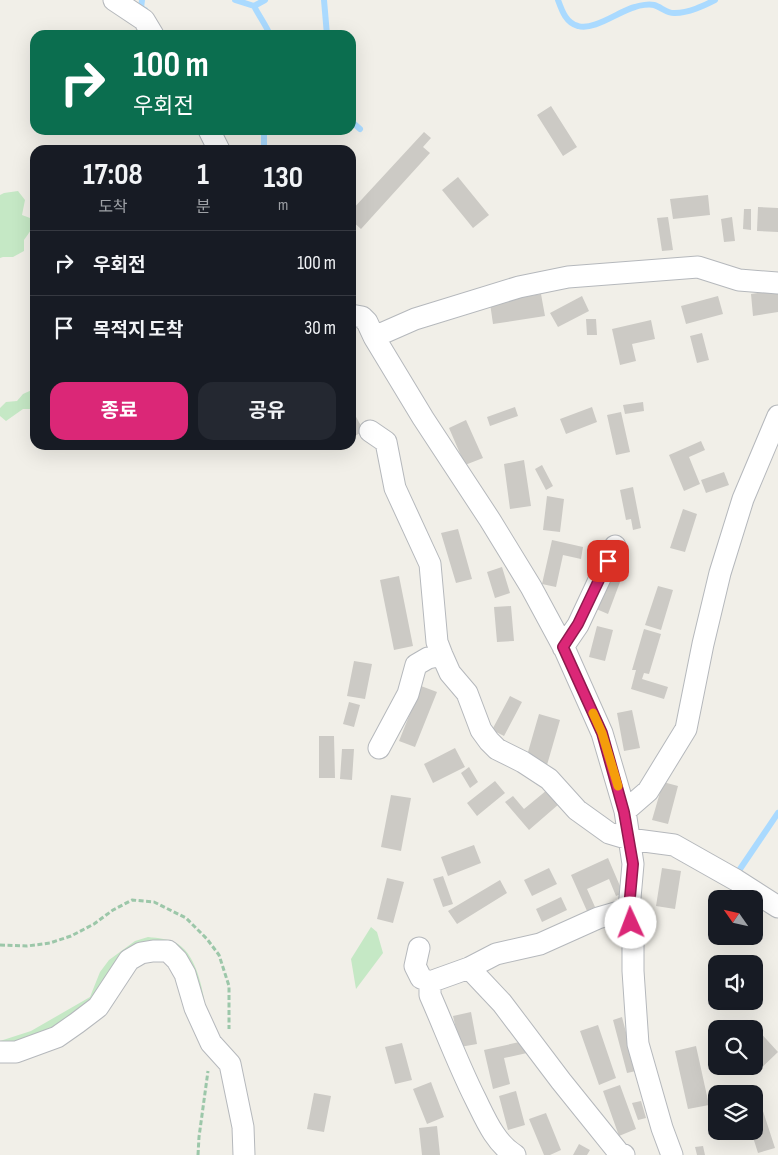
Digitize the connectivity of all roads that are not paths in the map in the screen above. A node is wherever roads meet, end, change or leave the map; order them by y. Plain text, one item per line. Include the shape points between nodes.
1 (114, 0) edge
2 (150, 30) edge
3 (778, 283) edge
4 (356, 316) edge
5 (374, 337) junction
6 (778, 416) edge
7 (370, 431) dead end
8 (615, 546) dead end
9 (563, 647) junction
10 (442, 655) junction
11 (379, 748) dead end
12 (624, 812) junction
13 (628, 839) junction
14 (778, 907) edge
15 (629, 908) junction
16 (418, 948) dead end
17 (469, 968) junction
18 (430, 982) junction
19 (0, 1052) edge
20 (244, 1155) edge
21 (515, 1155) edge
22 (624, 1155) edge
23 (672, 1155) edge

1 - 2 street via 144,20
3 - 5 street via 738,280 698,267 568,277 415,319
4 - 5 street via 367,322
5 - 9 street via 531,587
6 - 12 street via 743,499 720,572 686,729 648,791
7 - 10 street via 386,442 395,488 430,564 437,642
8 - 9 street via 578,624
9 - 12 street via 602,733
10 - 11 street via 416,665 408,694
10 - 13 street via 450,673 467,693 489,742 549,779 577,810 594,823 609,833
12 - 13 street
13 - 14 street via 674,845
13 - 15 street via 633,864
15 - 17 street via 540,944 496,954
15 - 23 street via 638,1044
16 - 18 street via 415,966 422,978
17 - 18 street
17 - 22 street via 502,1003 561,1081 619,1153
18 - 21 street via 430,995 482,1113 498,1140
19 - 20 street via 16,1052 57,1037 98,1007 128,960 141,953 168,951 178,960 185,974 195,1008 211,1043 230,1064 243,1128

